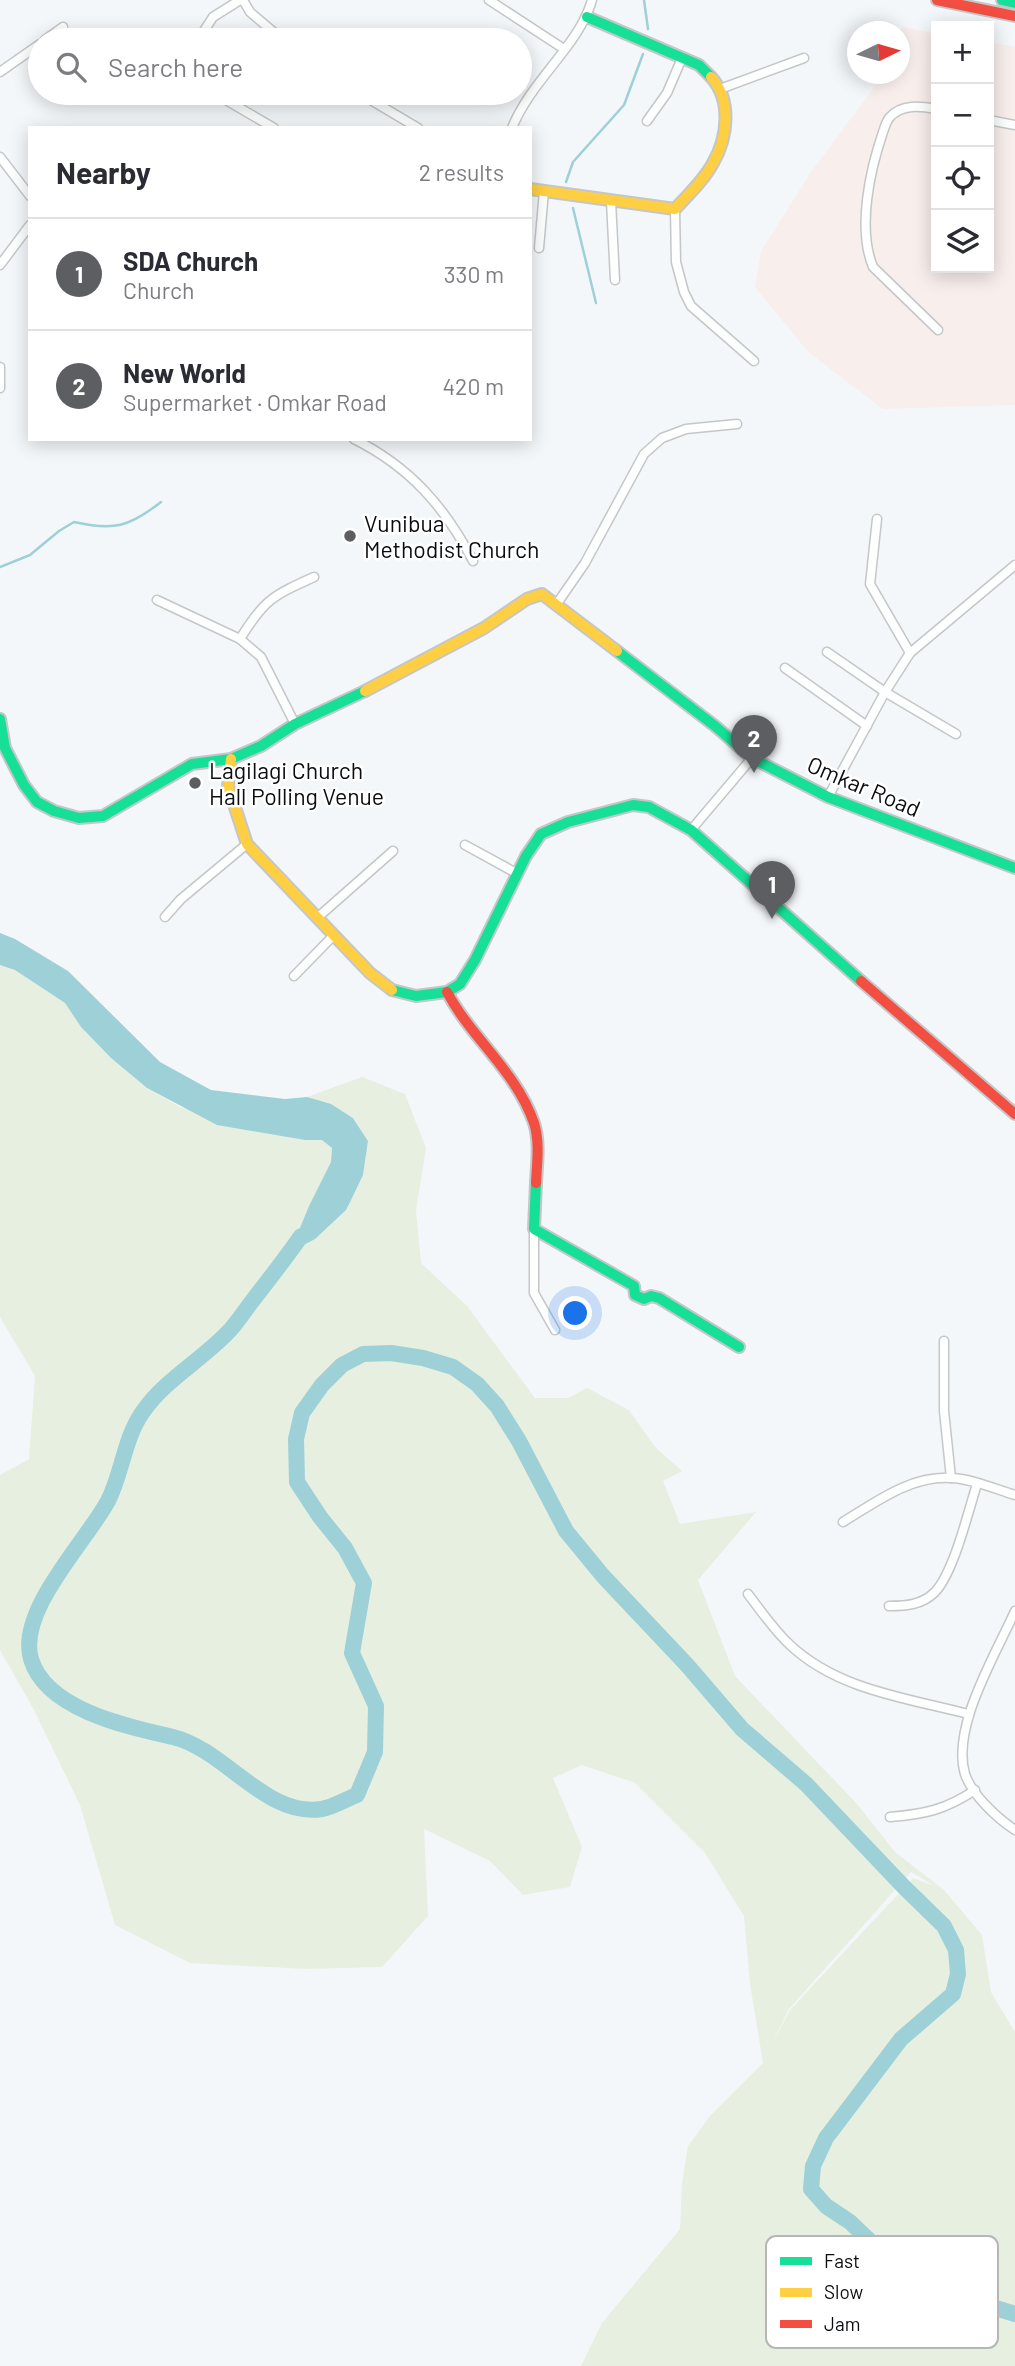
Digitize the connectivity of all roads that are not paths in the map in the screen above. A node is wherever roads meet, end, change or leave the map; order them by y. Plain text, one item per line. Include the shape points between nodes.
1 (242, 0) edge
2 (489, 0) edge
3 (592, 0) edge
4 (937, 0) edge
5 (1002, 0) edge
6 (1015, 3) edge
7 (1015, 16) edge
8 (587, 17) junction
9 (206, 28) edge
10 (269, 28) edge
11 (532, 28) edge
12 (532, 28) edge
13 (564, 49) junction
14 (28, 52) edge
15 (682, 58) junction
16 (804, 58) dead end
17 (0, 72) edge
18 (720, 89) junction
19 (532, 90) edge
20 (235, 105) edge
21 (379, 105) edge
22 (524, 105) edge
23 (931, 108) edge
24 (647, 121) dead end
25 (994, 121) edge
26 (1015, 125) edge
27 (271, 126) edge
28 (415, 126) edge
29 (513, 126) edge
30 (0, 157) edge
31 (532, 189) edge
32 (544, 191) junction
33 (28, 193) edge
34 (611, 201) junction
35 (676, 209) junction
36 (28, 228) edge
37 (539, 248) dead end
38 (0, 265) edge
39 (615, 280) dead end
40 (938, 330) dead end
41 (754, 361) dead end
42 (0, 367) edge
43 (0, 388) edge
44 (737, 424) dead end
45 (358, 441) edge
46 (877, 519) dead end
47 (473, 561) dead end
48 (1015, 565) edge
49 (314, 578) dead end
50 (157, 600) dead end
51 (556, 605) junction
52 (240, 639) junction
53 (827, 652) dead end
54 (910, 653) junction
55 (785, 668) dead end
56 (885, 692) junction
57 (0, 719) edge
58 (295, 724) junction
59 (867, 726) junction
60 (956, 734) dead end
61 (752, 758) junction
62 (231, 759) junction
63 (828, 797) junction
64 (691, 830) junction
65 (247, 844) junction
66 (465, 845) dead end
67 (393, 851) dead end
68 (1015, 868) edge
69 (518, 874) junction
70 (165, 917) dead end
71 (317, 918) junction
72 (334, 935) junction
73 (293, 976) dead end
74 (446, 992) junction
75 (1015, 1114) edge
76 (534, 1229) junction
77 (555, 1331) dead end
78 (944, 1340) dead end
79 (739, 1347) dead end
80 (951, 1478) junction
81 (977, 1484) junction
82 (1015, 1494) edge
83 (843, 1522) dead end
84 (748, 1594) dead end
85 (889, 1606) dead end
86 (1015, 1611) edge
87 (968, 1714) junction
88 (975, 1790) junction
89 (890, 1817) dead end
90 (1015, 1830) edge

1 - 9 street via 213,17
1 - 10 street
2 - 12 street
3 - 8 street
4 - 7 main road
5 - 6 main road
8 - 13 street
8 - 15 main road
11 - 13 street
13 - 19 street
14 - 17 street
15 - 18 main road via 699,65
15 - 24 street via 667,93
16 - 18 street
18 - 35 main road via 726,109 723,140 714,162
20 - 27 street
21 - 28 street
22 - 29 street
23 - 40 street via 910,106 888,118 869,187 866,239 873,267
25 - 26 street
30 - 33 street
31 - 32 main road
32 - 34 main road
32 - 37 street
34 - 35 main road
34 - 39 street
35 - 41 street via 676,262 691,306
36 - 38 street
42 - 43 street
44 - 51 street via 686,429 662,438 644,454 585,563
45 - 47 street via 419,483 460,536
46 - 54 street via 870,584
48 - 54 street
49 - 52 street via 276,594 256,613
50 - 52 street
51 - 58 main road, Omkar Road via 542,594 527,599 376,687
51 - 61 main road, Omkar Road
52 - 58 street via 261,657
53 - 56 street
54 - 56 street
55 - 59 street
56 - 59 street
56 - 60 street
57 - 62 main road via 5,748 37,802 79,818 103,816 192,764
58 - 62 main road
59 - 63 street
61 - 63 main road, Omkar Road
61 - 64 street
62 - 65 main road via 228,786
63 - 68 main road, Omkar Road
64 - 69 main road via 649,807 633,805 600,812 541,834
64 - 75 main road
65 - 70 street
65 - 71 main road
66 - 69 street
67 - 71 street
69 - 74 main road via 475,960 460,984
71 - 72 main road
72 - 73 street
72 - 74 main road via 384,986 416,996
74 - 76 main road via 509,1074 534,1124 538,1153
76 - 77 street via 534,1293
76 - 79 main road via 634,1286 639,1298 659,1297
78 - 80 street via 944,1411
80 - 81 street
80 - 83 street via 901,1487
81 - 82 street
81 - 85 street via 947,1572 935,1592 907,1606
84 - 87 street via 787,1643 831,1674 866,1688
86 - 87 street
87 - 88 street via 965,1774
88 - 89 street via 922,1815
88 - 90 street

